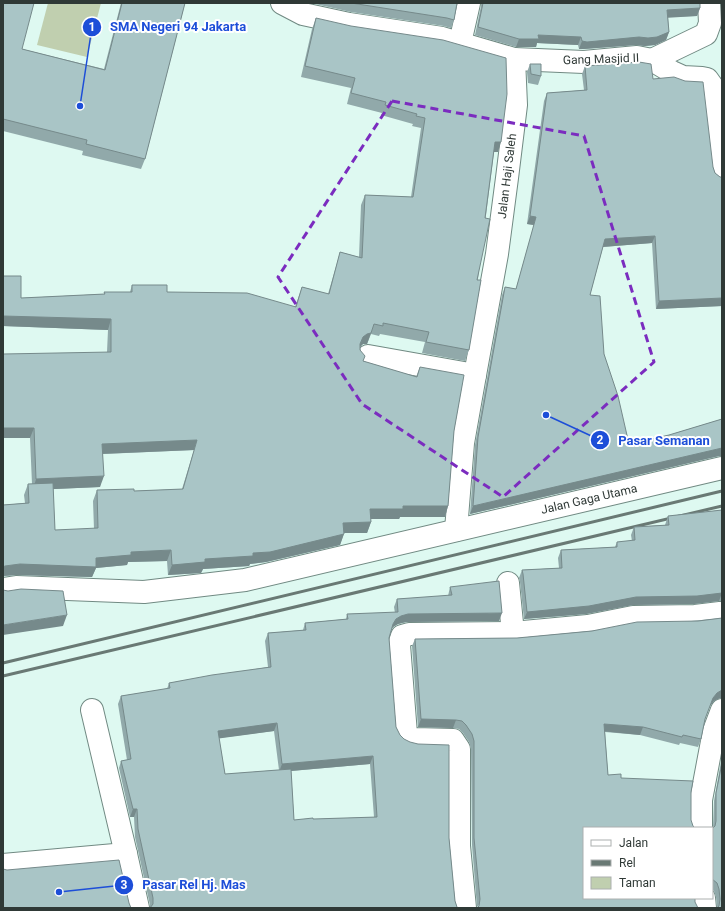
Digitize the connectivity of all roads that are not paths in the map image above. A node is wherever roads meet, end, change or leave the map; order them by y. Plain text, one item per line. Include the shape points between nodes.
1 (282, 3) edge
2 (469, 3) edge
3 (709, 3) edge
4 (317, 10) edge
5 (460, 43) junction
6 (514, 59) junction
7 (652, 60) junction
8 (722, 173) edge
9 (368, 356) dead end
10 (474, 375) junction
11 (722, 468) edge
12 (456, 530) junction
13 (508, 583) dead end
14 (3, 590) edge
15 (722, 614) edge
16 (513, 633) junction
17 (92, 710) dead end
18 (722, 710) edge
19 (701, 827) edge
20 (126, 854) junction
21 (3, 865) edge
22 (138, 908) edge
23 (465, 908) edge

1 - 4 street via 303,14
2 - 5 street
3 - 7 street via 710,23 706,34
4 - 5 street via 349,24
5 - 6 street
6 - 7 street, Gang Masjid II via 584,62 637,56
6 - 10 street, Jalan Haji Saleh via 516,105 498,254
7 - 8 street, Gang Masjid II via 683,77 702,78 710,82
9 - 10 street
10 - 12 street, Jalan Haji Saleh via 463,443
11 - 12 street, Jalan Gaga Utama
12 - 14 street, Jalan Gaga Utama via 245,580 144,592 16,587
13 - 16 street
15 - 16 street via 633,617 588,626
16 - 23 street via 409,634 402,636 399,645 406,734 415,739 453,740 459,749 459,846
17 - 20 street
18 - 19 street via 714,731 701,800
20 - 21 street
20 - 22 street

